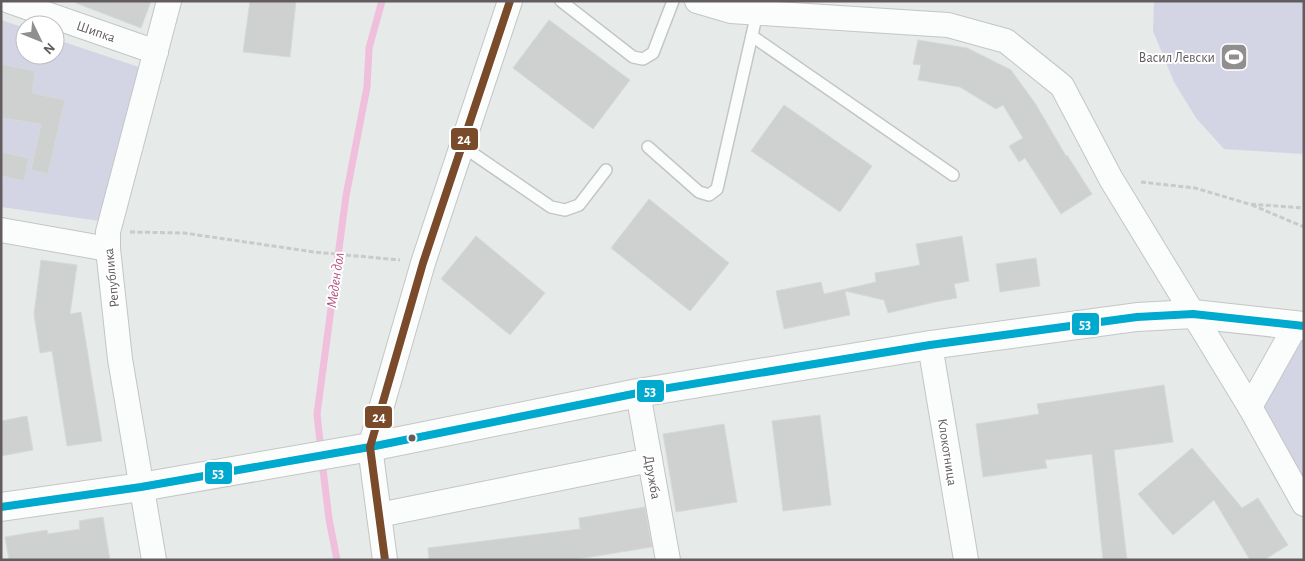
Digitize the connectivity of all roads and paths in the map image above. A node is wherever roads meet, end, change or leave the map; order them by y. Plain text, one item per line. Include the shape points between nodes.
1 (9, 1) edge
2 (169, 1) edge
3 (510, 1) edge
4 (561, 1) edge
5 (673, 1) edge
6 (698, 1) edge
7 (757, 13) junction
8 (752, 36) junction
9 (156, 52) junction
10 (462, 146) junction
11 (648, 147) dead end
12 (606, 170) dead end
13 (952, 175) dead end
14 (1111, 179) junction
15 (1249, 204) junction
16 (1304, 208) edge
17 (1304, 227) edge
18 (1, 230) edge
19 (108, 241) junction
20 (422, 263) junction
21 (1194, 314) junction
22 (1300, 326) edge
23 (930, 345) junction
24 (638, 393) junction
25 (1250, 407) junction
26 (360, 448) junction
27 (650, 460) junction
28 (141, 487) junction
29 (1304, 504) edge
30 (1, 507) edge
31 (379, 514) junction
32 (154, 560) edge
33 (386, 560) edge
34 (668, 560) edge
35 (966, 560) edge

1 - 9 street, Шипка
2 - 9 street, Република
3 - 10 street
4 - 5 lane via 633,57 643,60 653,53
6 - 7 street via 731,11
7 - 8 lane
7 - 14 street via 948,25 1006,41 1062,86
8 - 11 lane via 717,189 709,195 699,192
8 - 13 lane
9 - 19 street, Република
10 - 12 lane via 552,208 565,210 579,205
10 - 20 street
14 - 15 path via 1195,188
14 - 21 street
15 - 16 path
15 - 17 path
18 - 19 street
19 - 20 path via 184,233 314,252
19 - 28 street, Република via 120,359
20 - 26 street
21 - 22 main road
21 - 23 main road via 1136,317
21 - 25 street
22 - 25 street
23 - 24 main road
23 - 35 street, Клокотница
24 - 26 main road
24 - 27 street, Дружба
25 - 29 street
26 - 28 main road
26 - 31 street
27 - 31 street
27 - 34 street, Дружба
28 - 30 main road
28 - 32 street, Република
31 - 33 street

